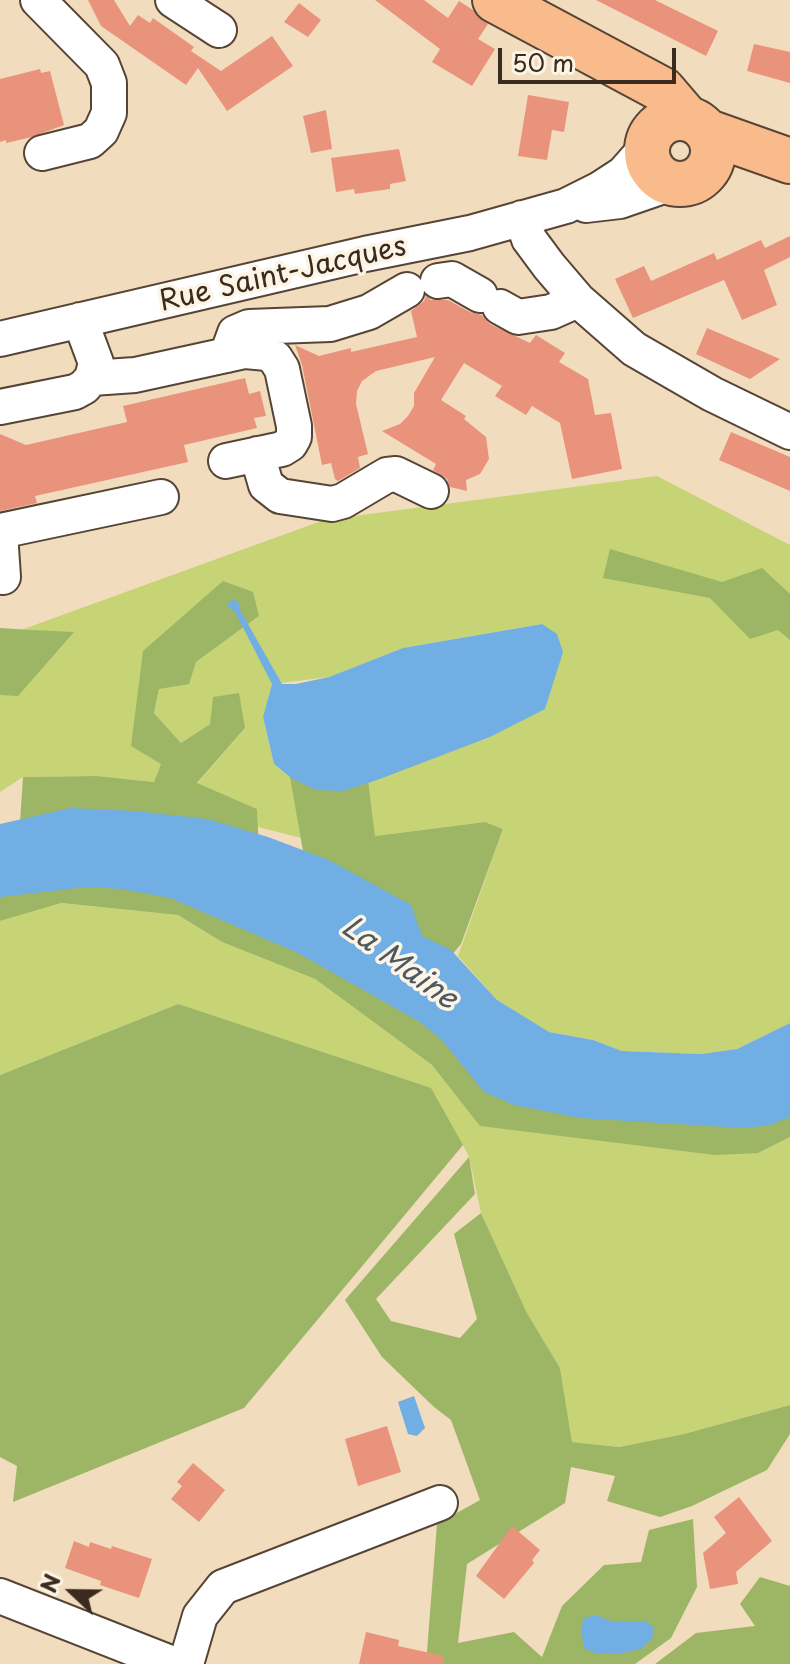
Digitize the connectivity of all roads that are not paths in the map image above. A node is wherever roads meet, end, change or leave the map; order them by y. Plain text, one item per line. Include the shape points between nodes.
1 (38, 0) edge
2 (173, 0) edge
3 (495, 0) edge
4 (219, 30) dead end
5 (685, 134) junction
6 (42, 153) dead end
7 (790, 164) edge
8 (688, 179) junction
9 (566, 206) junction
10 (522, 218) junction
11 (578, 300) junction
12 (80, 320) junction
13 (0, 339) edge
14 (227, 355) junction
15 (92, 378) junction
16 (0, 407) edge
17 (790, 432) edge
18 (431, 491) dead end
19 (161, 497) dead end
20 (0, 532) edge
21 (3, 577) dead end
22 (440, 1503) dead end
23 (0, 1596) edge
24 (173, 1664) edge
25 (186, 1664) edge

1 - 6 street via 102,65 109,83 109,113 101,131 90,141
2 - 4 street
3 - 5 main road via 625,70
5 - 7 main road
5 - 8 main road via 713,142 710,165
5 - 8 main road via 647,157 656,174
5 - 9 street, Rue Saint-Jacques
7 - 8 main road
8 - 9 street, Rue Saint-Jacques via 620,201
9 - 10 street, Rue Saint-Jacques
10 - 11 street via 529,239
10 - 12 street, Rue Saint-Jacques
11 - 14 street via 551,312 518,317 452,279 423,285 369,312 330,324 249,327 235,333
11 - 17 street via 634,349
12 - 13 street, Rue Saint-Jacques
12 - 15 street via 96,363
14 - 15 street via 135,375
14 - 18 street via 267,353 282,369 294,437 282,449 241,458 280,496 332,504 396,474
15 - 16 street via 75,392
19 - 20 street
20 - 21 street
22 - 25 street via 223,1587 200,1616
23 - 24 street

